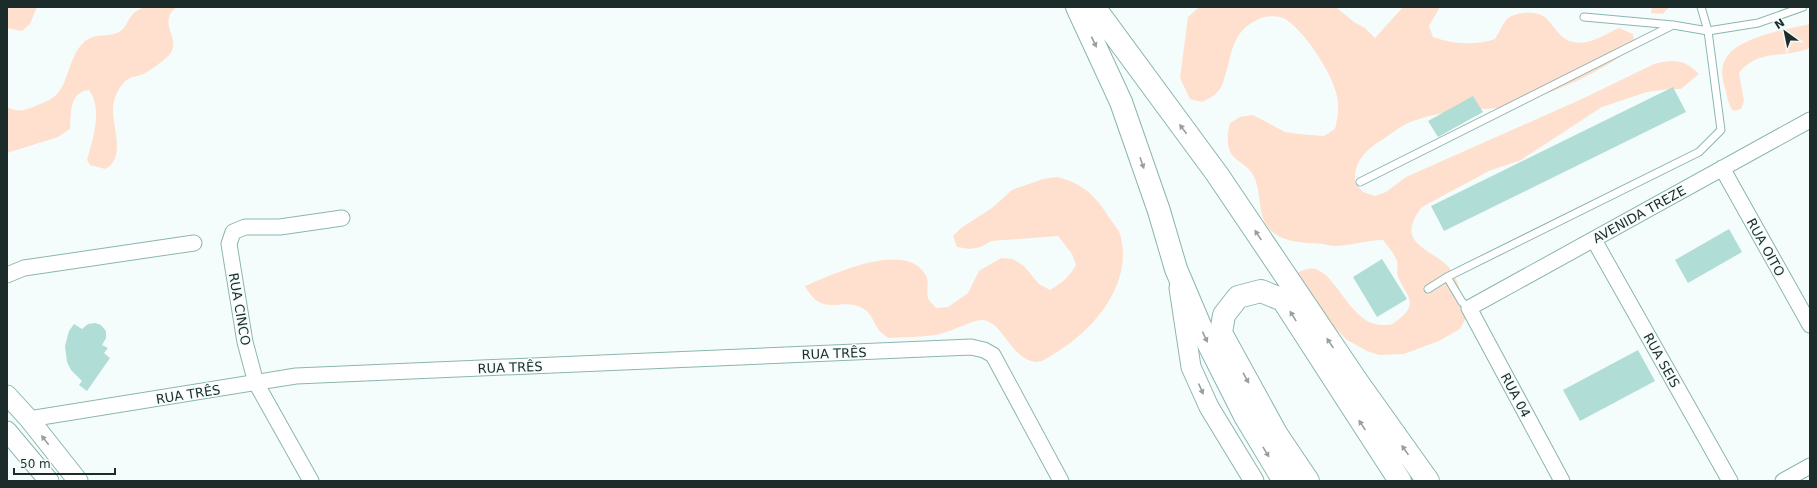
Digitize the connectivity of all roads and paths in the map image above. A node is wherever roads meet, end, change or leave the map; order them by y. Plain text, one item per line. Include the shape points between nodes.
1 (1077, 7) edge
2 (1094, 7) edge
3 (1701, 7) edge
4 (1804, 7) edge
5 (1584, 17) dead end
6 (1673, 25) junction
7 (1708, 31) junction
8 (1810, 120) edge
9 (1722, 168) junction
10 (1360, 182) dead end
11 (342, 218) dead end
12 (1594, 240) junction
13 (194, 244) dead end
14 (1176, 269) junction
15 (7, 275) edge
16 (1447, 277) junction
17 (1428, 288) dead end
18 (1469, 308) junction
19 (1810, 325) edge
20 (256, 383) junction
21 (7, 395) edge
22 (30, 419) junction
23 (7, 431) edge
24 (1810, 466) edge
25 (49, 481) edge
26 (78, 481) edge
27 (311, 481) edge
28 (1061, 481) edge
29 (1254, 481) edge
30 (1284, 481) edge
31 (1308, 481) edge
32 (1400, 481) edge
33 (1428, 481) edge
34 (1562, 481) edge
35 (1730, 481) edge
36 (1783, 481) edge

1 -> 14 highway via 1121,102 1160,211
33 -> 2 highway via 1356,380 1217,174
3 - 7 lane
4 - 7 lane via 1758,23
5 - 6 lane
6 - 7 lane
6 - 10 lane
7 - 16 lane via 1721,130 1699,152
8 - 9 street, AVENIDA TREZE
9 - 12 street, AVENIDA TREZE
9 - 19 street, RUA OITO
11 - 20 street, RUA CINCO via 280,227 244,227 233,232 229,244 232,267 245,342
12 - 18 street, AVENIDA TREZE
12 - 35 street, RUA SEIS
13 - 15 street via 24,268
14 -> 29 street via 1191,367 1209,407
14 -> 30 highway via 1204,336 1245,416
16 - 17 lane
16 - 18 lane via 1462,302
18 - 34 street, RUA 04
20 - 22 street, RUA TRÊS
20 - 27 street, RUA CINCO
20 - 28 street, RUA TRÊS via 296,376 971,347 984,350 993,356
21 - 22 street
26 -> 22 street
23 - 25 street
24 - 36 street
32 -> 31 highway via 1283,300 1261,291 1238,297 1224,315 1221,333 1277,435

